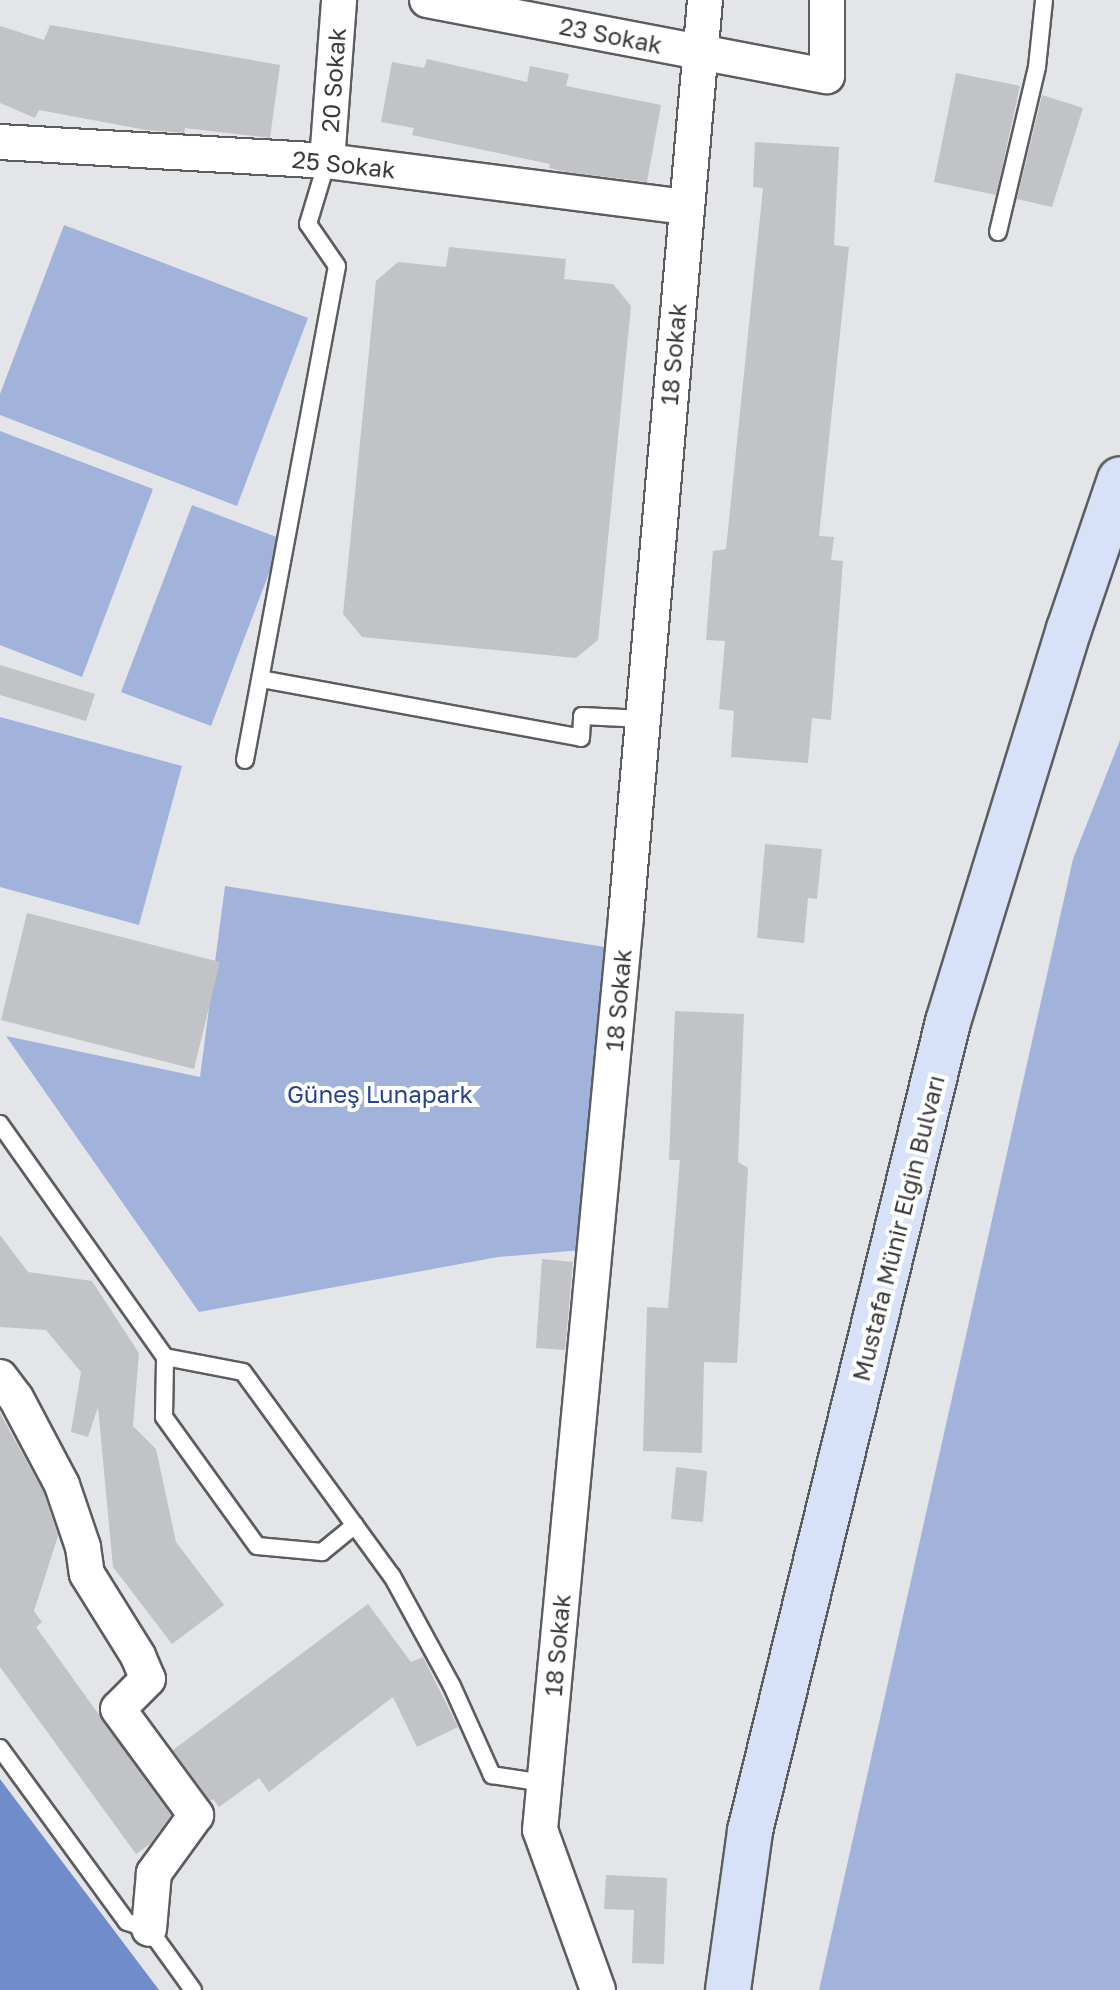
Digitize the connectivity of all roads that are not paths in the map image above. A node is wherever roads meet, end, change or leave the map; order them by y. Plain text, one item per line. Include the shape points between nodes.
1 (339, 0) edge
2 (427, 0) edge
3 (705, 0) edge
4 (827, 0) edge
5 (1044, 0) edge
6 (700, 52) junction
7 (0, 142) edge
8 (327, 161) junction
9 (685, 207) junction
10 (998, 232) dead end
11 (1120, 479) edge
12 (261, 679) junction
13 (644, 719) junction
14 (245, 760) dead end
15 (0, 1124) edge
16 (165, 1357) junction
17 (0, 1377) edge
18 (355, 1525) junction
19 (0, 1748) edge
20 (544, 1783) junction
21 (149, 1929) junction
22 (193, 1990) edge
23 (598, 1990) edge
24 (728, 1990) edge

1 - 8 street, 20 Sokak
2 - 6 street, 23 Sokak
3 - 6 street, 18 Sokak
4 - 6 street, 23 Sokak via 827,76
5 - 10 lane via 1037,67
6 - 9 street, 18 Sokak
7 - 8 street, 25 Sokak
8 - 9 street, 25 Sokak
8 - 12 lane via 308,224 337,266
9 - 13 street, 18 Sokak
11 - 24 street, Mustafa Münir Elgin Bulvarı via 948,1022 750,1831
12 - 13 lane via 581,738 582,716
12 - 14 lane
13 - 20 street, 18 Sokak
15 - 16 lane
16 - 18 lane via 243,1372
16 - 18 lane via 164,1417 257,1546 322,1552
17 - 21 street via 62,1485 87,1574 148,1679 118,1709 196,1815 154,1873
18 - 20 lane via 392,1576 437,1658 492,1775
19 - 21 lane via 127,1922
20 - 23 street, 18 Sokak via 540,1830
21 - 22 lane

